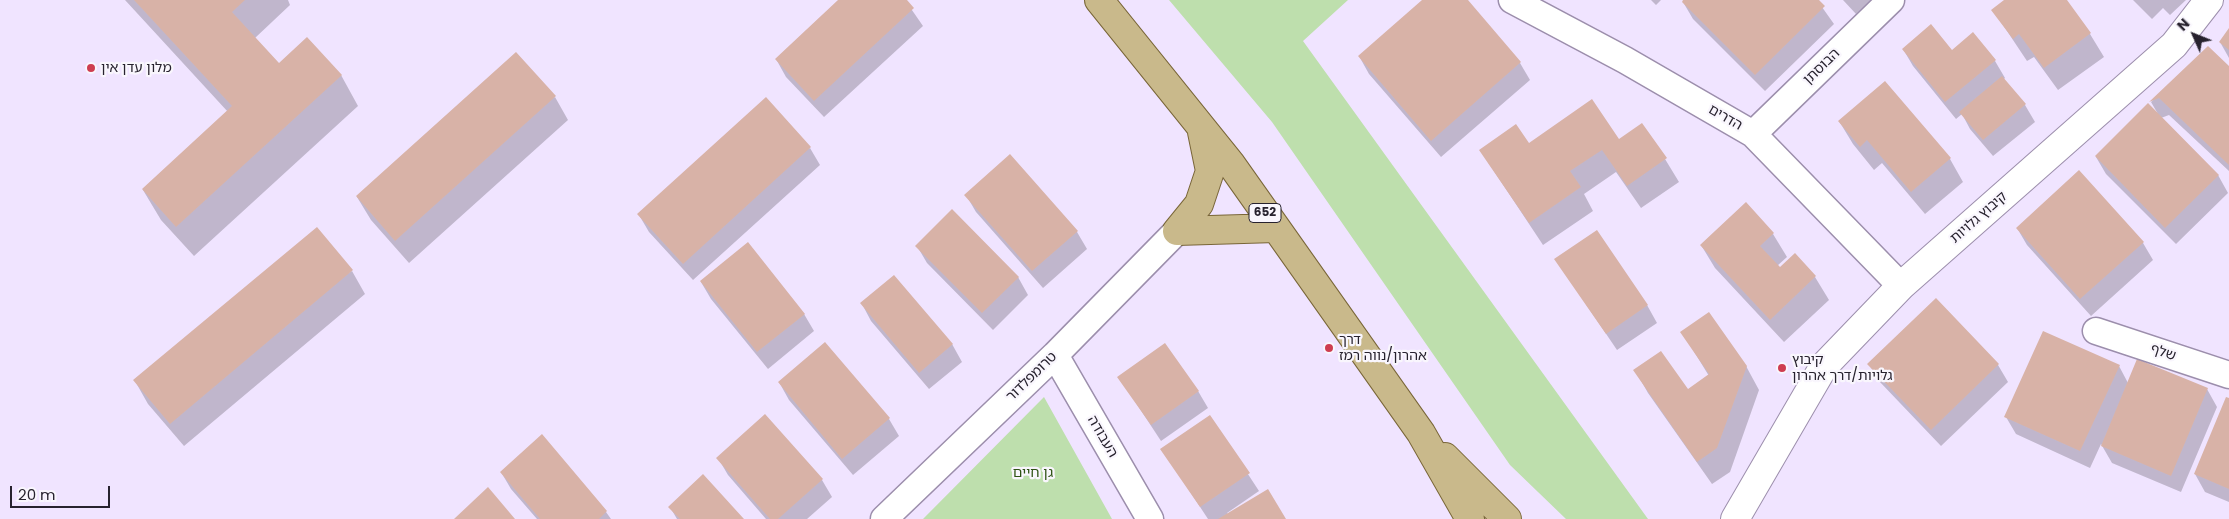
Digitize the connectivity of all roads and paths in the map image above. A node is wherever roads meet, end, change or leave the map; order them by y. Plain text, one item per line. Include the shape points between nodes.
1 (1099, 0) edge
2 (1512, 0) edge
3 (1891, 0) edge
4 (2209, 0) edge
5 (1202, 128) junction
6 (1753, 134) junction
7 (1276, 228) junction
8 (1178, 231) junction
9 (1901, 286) junction
10 (2096, 332) dead end
11 (1054, 356) junction
12 (2229, 375) edge
13 (1422, 433) junction
14 (1771, 455) junction
15 (884, 519) edge
16 (1150, 519) edge
17 (1470, 519) edge
18 (1506, 519) edge
19 (1735, 519) edge
20 (1751, 519) edge

1 - 5 main road, 652
2 - 6 street, הדרים
3 - 6 street, הבוסתן
4 - 9 street, קיבוץ גלויות via 2174,45
5 - 7 main road, 652
5 - 8 main road via 1210,171 1199,204
6 - 9 street, הדרים
7 - 8 main road
7 - 13 main road, 652
8 - 11 street, טרומפלדור
9 - 14 street, קיבוץ גלויות via 1824,366
10 - 12 street, שלף
11 - 15 street, טרומפלדור
11 - 16 street, העבודה
13 - 17 main road, 652
13 - 18 main road, 652
14 - 19 street, קיבוץ גלויות
14 - 20 street, קיבוץ גלויות

